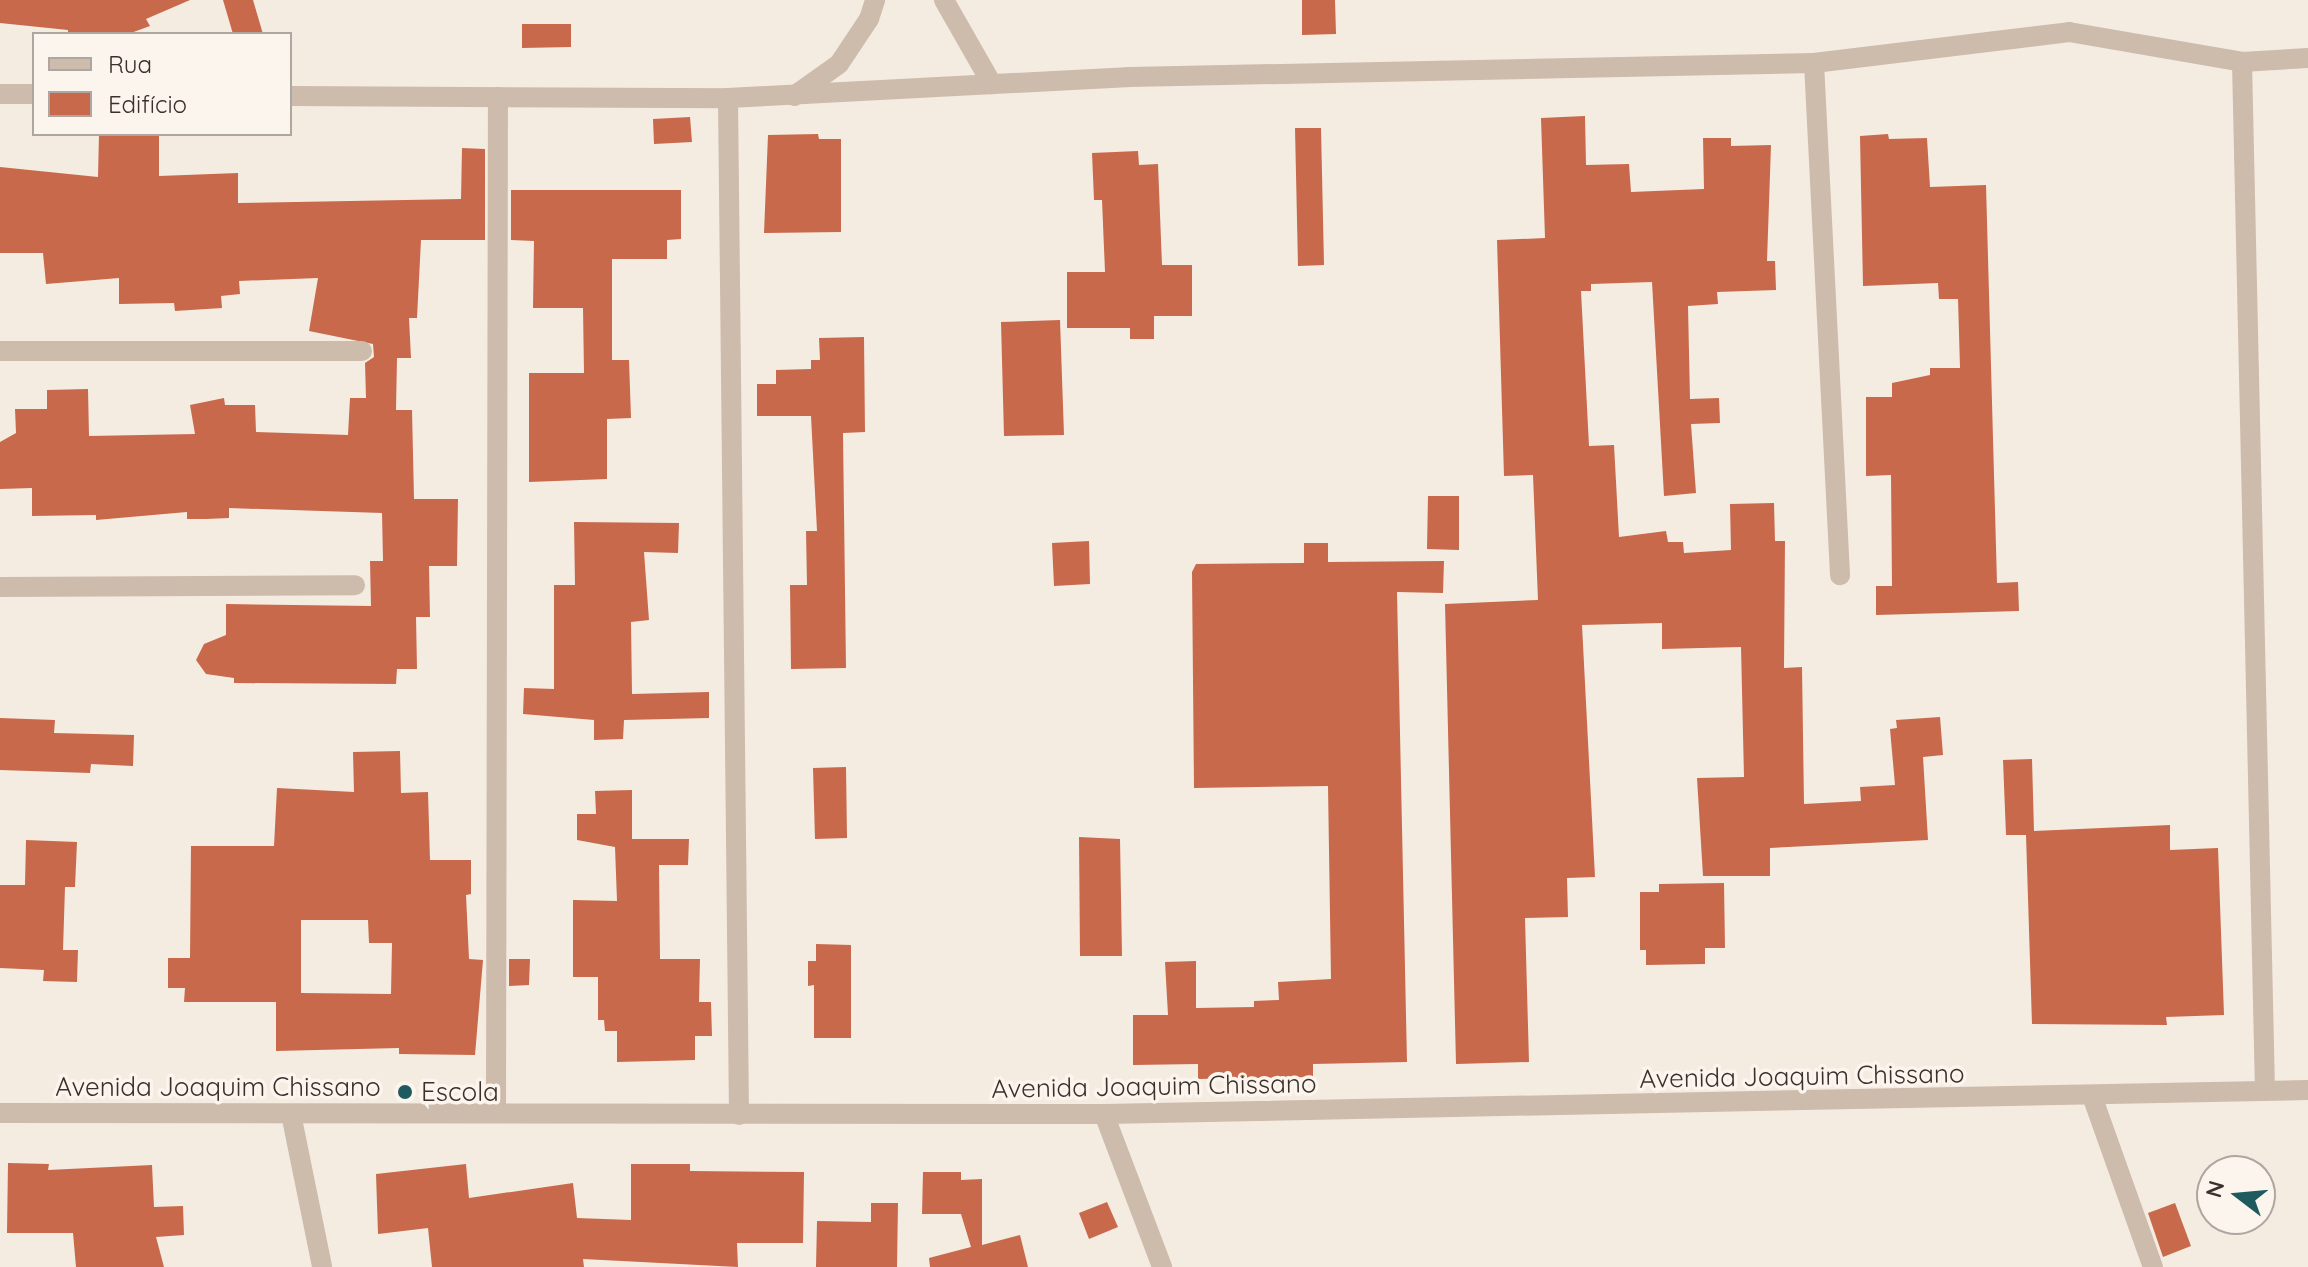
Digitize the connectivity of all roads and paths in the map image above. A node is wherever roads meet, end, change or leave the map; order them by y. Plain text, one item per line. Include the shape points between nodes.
1 (875, 0) edge
2 (944, 0) edge
3 (2308, 58) edge
4 (2242, 62) junction
5 (1814, 63) junction
6 (992, 84) junction
7 (0, 94) edge
8 (32, 94) edge
9 (292, 96) edge
10 (794, 96) junction
11 (498, 97) junction
12 (728, 98) junction
13 (0, 351) edge
14 (362, 351) dead end
15 (1840, 575) dead end
16 (355, 585) dead end
17 (0, 587) edge
18 (2308, 1090) edge
19 (2265, 1091) junction
20 (2092, 1096) junction
21 (496, 1111) junction
22 (0, 1113) edge
23 (291, 1114) junction
24 (1104, 1114) junction
25 (739, 1115) junction
26 (322, 1267) edge
27 (1162, 1267) edge
28 (2153, 1267) edge

1 - 10 street via 869,19 839,64
2 - 6 street
3 - 4 street
4 - 5 street via 2069,32
4 - 19 street
5 - 6 street
5 - 15 street
6 - 10 street
7 - 8 street
9 - 11 street
10 - 12 street
11 - 12 street
11 - 21 street
12 - 25 street
13 - 14 street
16 - 17 street
18 - 19 street, Avenida Joaquim Chissano
19 - 20 street, Avenida Joaquim Chissano
20 - 24 street, Avenida Joaquim Chissano
20 - 28 street
21 - 23 street, Avenida Joaquim Chissano
21 - 25 street, Avenida Joaquim Chissano
22 - 23 street, Avenida Joaquim Chissano
23 - 26 street
24 - 25 street, Avenida Joaquim Chissano
24 - 27 street

